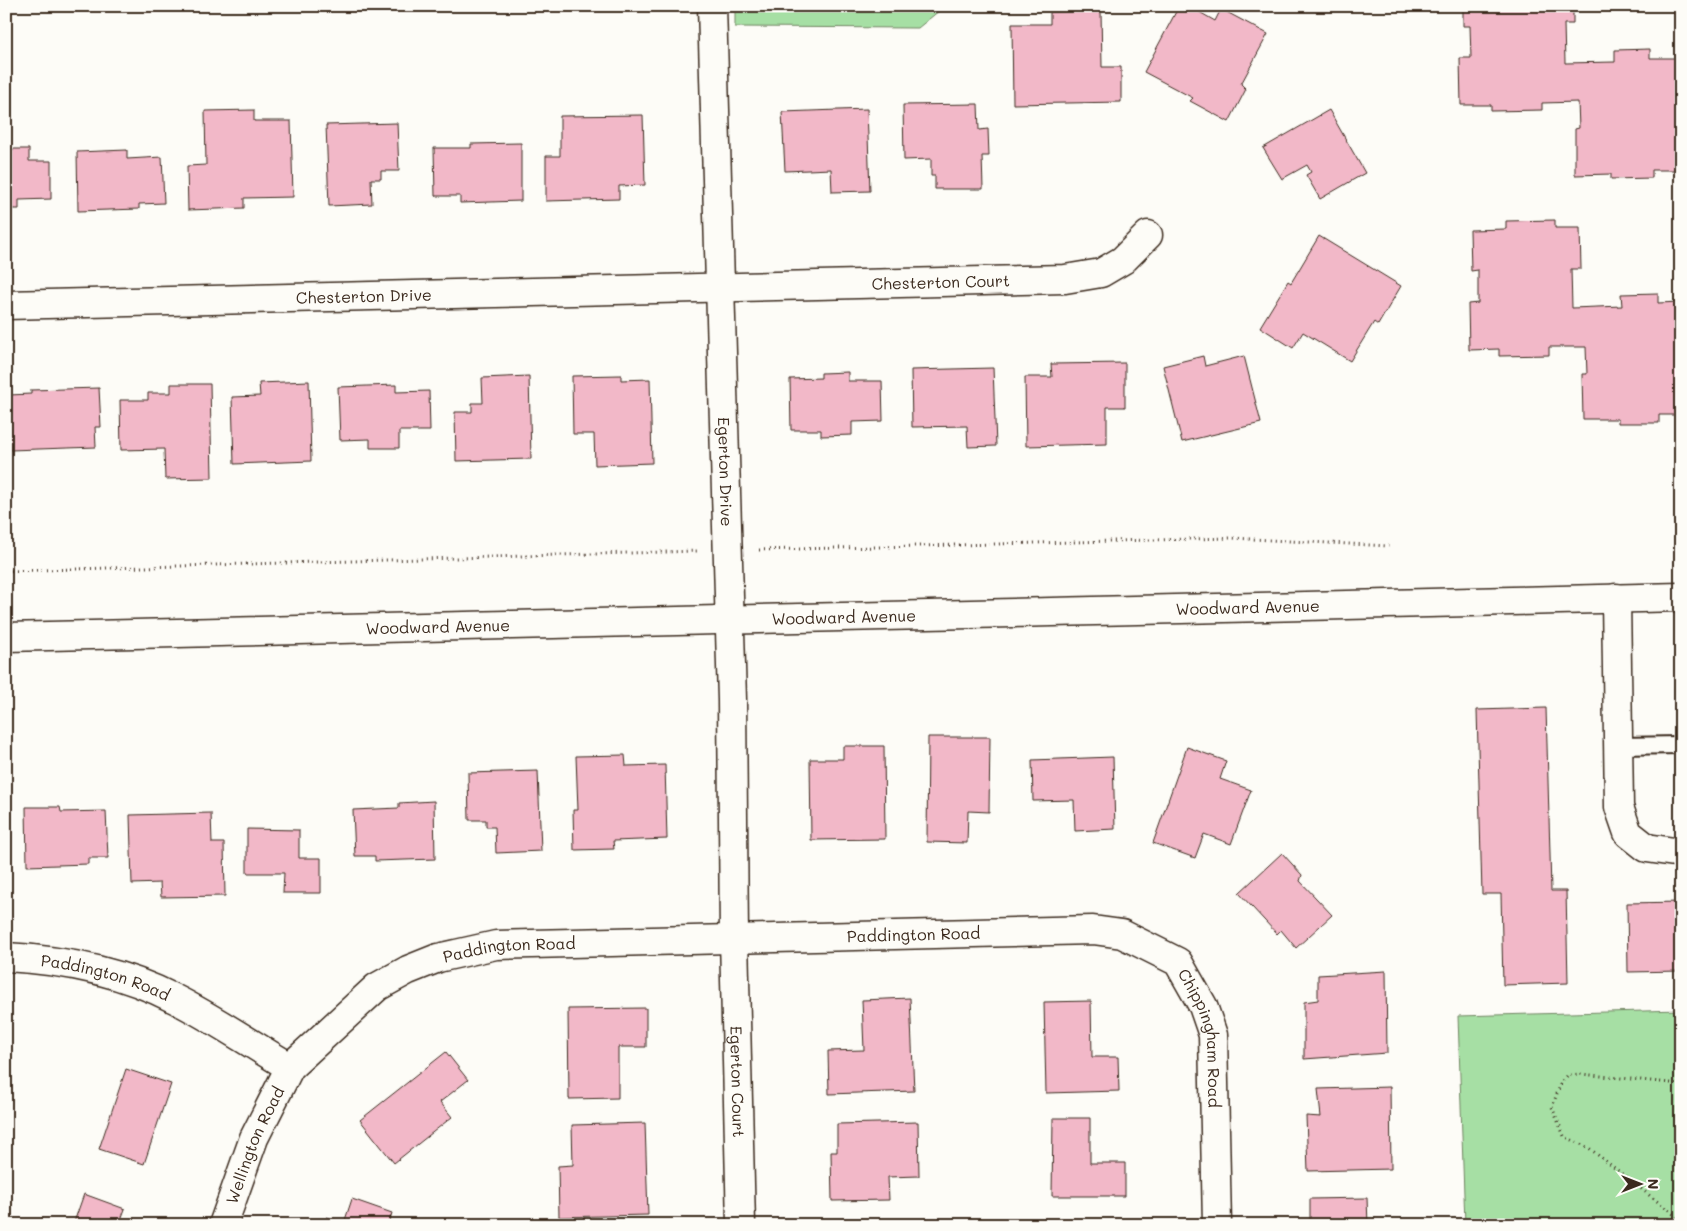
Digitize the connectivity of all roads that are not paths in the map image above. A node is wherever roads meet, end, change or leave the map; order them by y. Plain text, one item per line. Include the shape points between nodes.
1 (712, 6) edge
2 (1148, 235) dead end
3 (720, 287) junction
4 (6, 305) edge
5 (1681, 597) edge
6 (1616, 598) junction
7 (729, 619) junction
8 (6, 637) edge
9 (1681, 745) edge
10 (1618, 746) junction
11 (1681, 853) edge
12 (1076, 930) joint
13 (734, 938) junction
14 (6, 957) edge
15 (290, 1067) junction
16 (223, 1225) edge
17 (741, 1225) edge
18 (1217, 1225) edge

1 - 3 street, Egerton Drive
2 - 3 street, Chesterton Court via 1123,260 1101,273 1065,279
3 - 4 street, Chesterton Drive
3 - 7 street, Egerton Drive
5 - 6 street, Woodward Avenue
6 - 7 street, Woodward Avenue
6 - 10 street
7 - 8 street, Woodward Avenue
7 - 13 street, Egerton Drive
9 - 10 lane
10 - 11 street via 1619,807 1628,833 1646,848
12 - 13 street, Paddington Road
12 - 18 street, Chippingham Road via 1122,934 1178,962 1203,1006 1212,1035
13 - 15 street, Paddington Road via 496,945 438,958 377,987
13 - 17 street, Egerton Court
14 - 15 street, Paddington Road via 39,959 122,977 175,999
15 - 16 street, Wellington Road via 254,1138

